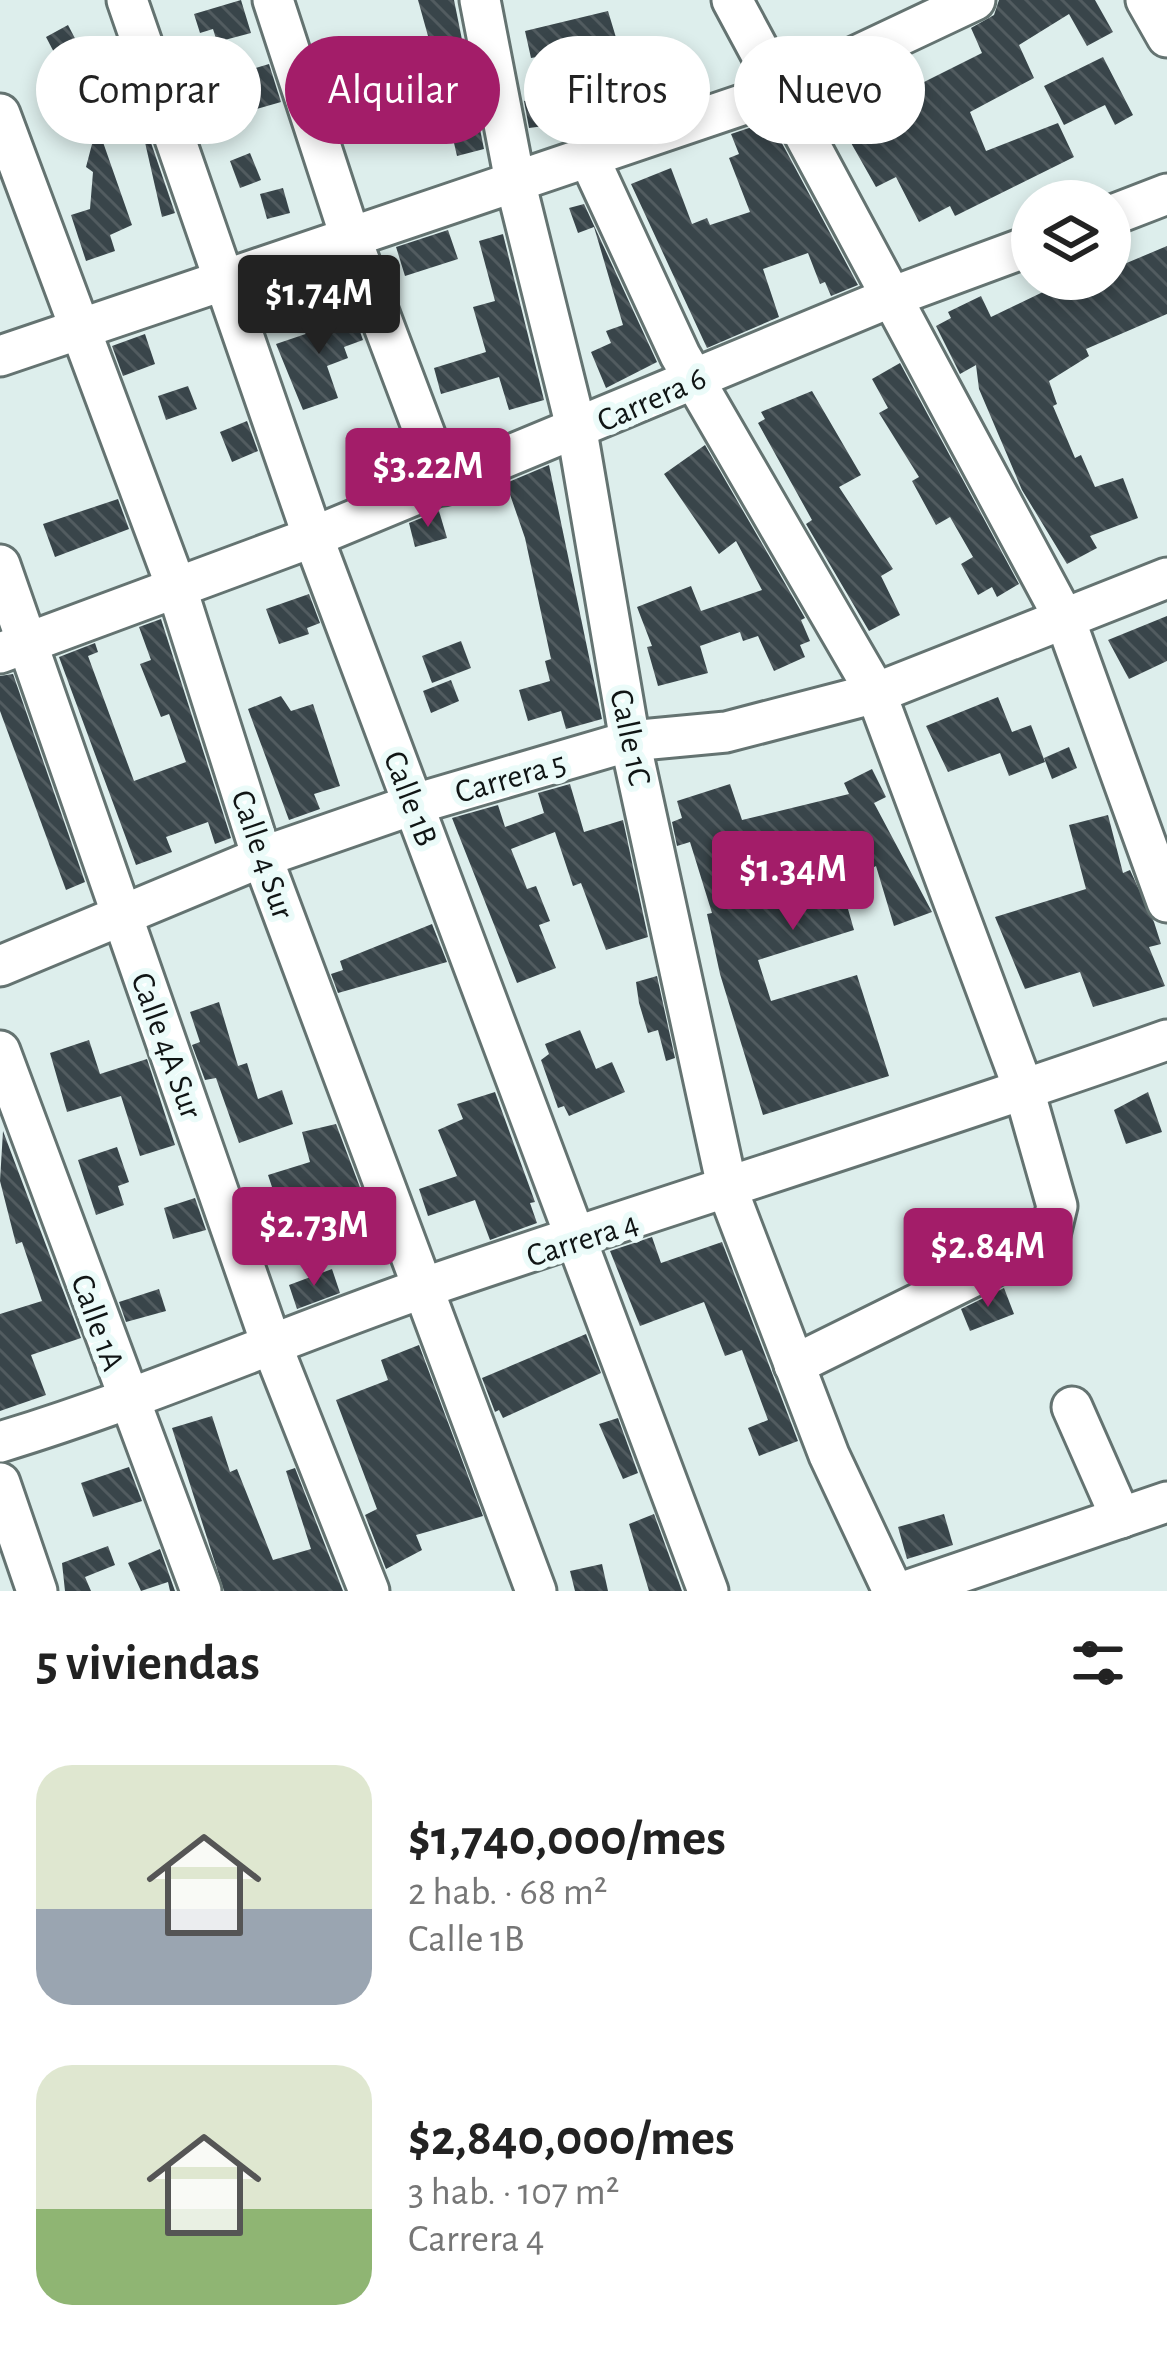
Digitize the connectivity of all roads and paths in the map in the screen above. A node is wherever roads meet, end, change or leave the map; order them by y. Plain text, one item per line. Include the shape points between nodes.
1 (127, 0) edge
2 (273, 0) edge
3 (481, 0) edge
4 (732, 0) edge
5 (975, 0) edge
6 (1145, 0) edge
7 (751, 36) edge
8 (899, 36) edge
9 (1167, 38) edge
10 (734, 107) edge
11 (0, 114) edge
12 (808, 144) edge
13 (588, 156) junction
14 (515, 181) junction
15 (1165, 195) edge
16 (1131, 208) edge
17 (350, 236) junction
18 (1011, 253) edge
19 (225, 280) junction
20 (889, 298) junction
21 (79, 328) junction
22 (0, 356) edge
23 (693, 378) junction
24 (577, 431) junction
25 (444, 485) junction
26 (313, 537) junction
27 (0, 565) edge
28 (1167, 578) edge
29 (176, 586) junction
30 (1066, 622) junction
31 (14, 647) edge
32 (876, 693) junction
33 (630, 741) junction
34 (415, 804) junction
35 (262, 857) junction
36 (1167, 902) edge
37 (121, 917) junction
38 (0, 966) edge
39 (1167, 1040) edge
40 (0, 1052) edge
41 (1024, 1090) junction
42 (728, 1191) junction
43 (578, 1239) junction
44 (425, 1288) junction
45 (272, 1346) junction
46 (794, 1365) junction
47 (129, 1403) junction
48 (1072, 1407) dead end
49 (0, 1442) edge
50 (0, 1483) edge
51 (1167, 1502) edge
52 (1121, 1517) junction
53 (37, 1591) edge
54 (201, 1591) edge
55 (369, 1591) edge
56 (536, 1591) edge
57 (708, 1591) edge
58 (893, 1591) edge
59 (906, 1591) edge

1 - 19 street, Calle 1B
2 - 17 street
3 - 14 street, Calle 1C
4 - 7 street
5 - 8 street
6 - 9 street
10 - 13 street
11 - 21 street, Calle 4 Sur
12 - 20 street
13 - 14 street
13 - 23 street
14 - 17 street
14 - 24 street, Calle 1C
15 - 16 street
17 - 19 street
17 - 25 street
18 - 20 street, Carrera 6
19 - 21 street
19 - 26 street, Calle 1B
20 - 23 street, Carrera 6
20 - 30 street
21 - 22 street
21 - 29 street, Calle 4 Sur
23 - 24 street, Carrera 6
23 - 32 street
24 - 25 street, Carrera 6
24 - 33 street, Calle 1C
25 - 26 street, Carrera 6
26 - 29 street, Carrera 6
26 - 34 street, Calle 1B
27 - 31 street, Calle 4A Sur
28 - 30 street, Carrera 5
29 - 31 street, Carrera 6
29 - 35 street, Calle 4 Sur
30 - 32 street, Carrera 5
30 - 36 street
31 - 37 street, Calle 4A Sur
32 - 33 street, Carrera 5 via 726,731
32 - 41 street
33 - 34 street, Carrera 5
33 - 42 street, Calle 1C
34 - 35 street, Carrera 5
34 - 43 street, Calle 1B
35 - 37 street, Carrera 5
35 - 44 street, Calle 4 Sur
37 - 38 street, Carrera 5
37 - 45 street, Calle 4A Sur
39 - 41 street, Carrera 4
40 - 47 street, Calle 1A
41 - 42 street, Carrera 4
41 - 46 street via 1058,1206 1049,1239
42 - 43 street, Carrera 4
42 - 46 street, Calle 1C
43 - 44 street, Carrera 4
43 - 57 street, Calle 1B
44 - 45 street, Carrera 4
44 - 56 street, Calle 4 Sur
45 - 47 street, Carrera 4
45 - 55 street, Calle 4A Sur
46 - 58 street, Calle 1C
47 - 49 street, Carrera 4
47 - 54 street, Calle 1A
48 - 52 street
50 - 53 street
51 - 52 street
52 - 59 street

